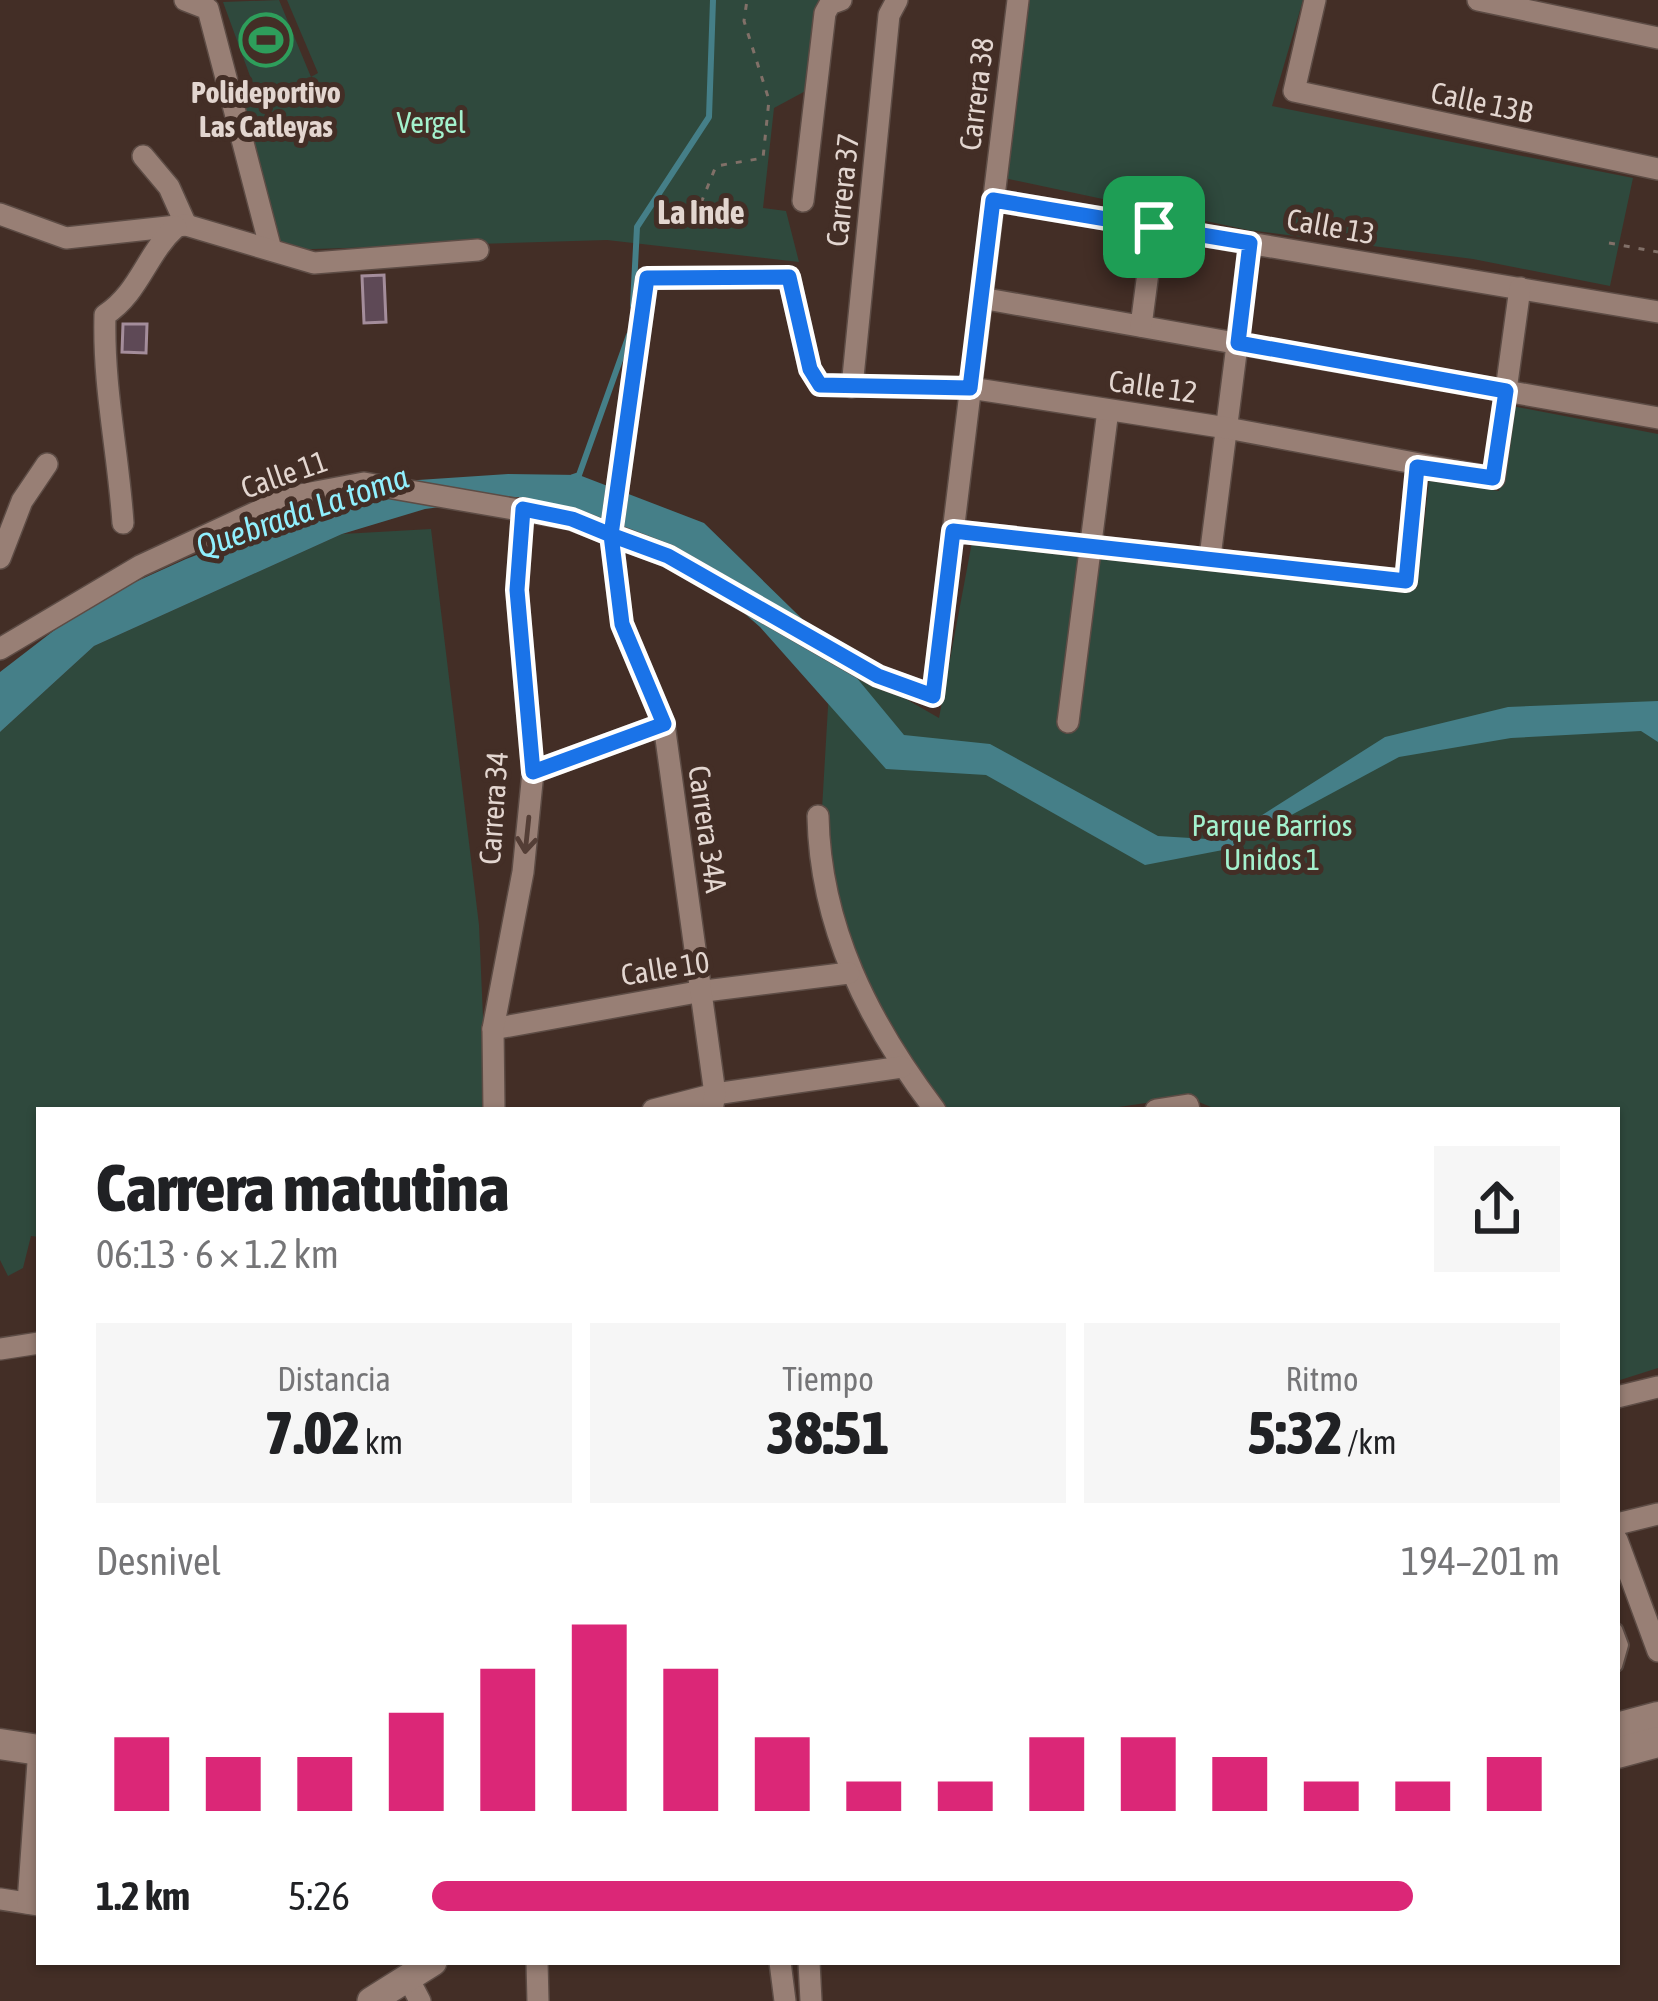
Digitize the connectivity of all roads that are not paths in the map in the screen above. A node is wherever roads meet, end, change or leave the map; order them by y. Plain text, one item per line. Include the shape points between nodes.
1 (185, 0) edge
2 (841, 0) edge
3 (897, 0) edge
4 (1018, 0) edge
5 (1315, 0) edge
6 (1478, 0) edge
7 (1658, 38) edge
8 (142, 156) dead end
9 (1658, 169) edge
10 (993, 200) junction
11 (803, 201) dead end
12 (0, 214) edge
13 (181, 226) junction
14 (1154, 227) junction
15 (1250, 243) junction
16 (271, 250) junction
17 (478, 250) dead end
18 (647, 278) joint
19 (1520, 289) junction
20 (981, 298) junction
21 (1658, 311) edge
22 (1141, 326) junction
23 (1238, 343) junction
24 (852, 387) junction
25 (970, 388) junction
26 (1506, 391) junction
27 (1108, 410) junction
28 (1658, 418) edge
29 (1227, 428) junction
30 (46, 464) dead end
31 (1417, 467) junction
32 (523, 509) junction
33 (123, 523) dead end
34 (953, 531) junction
35 (611, 532) junction
36 (1088, 545) junction
37 (1210, 557) junction
38 (0, 558) edge
39 (0, 649) edge
40 (933, 696) joint
41 (1068, 722) dead end
42 (664, 724) junction
43 (533, 772) junction
44 (818, 816) dead end
45 (848, 974) junction
46 (697, 992) junction
47 (493, 1029) junction
48 (902, 1067) junction
49 (713, 1102) edge
50 (494, 1107) edge
51 (676, 1107) edge
52 (932, 1107) edge
53 (36, 1343) edge
54 (0, 1349) edge
55 (1658, 1388) edge
56 (1620, 1396) edge
57 (1658, 1514) edge
58 (1620, 1523) edge
59 (1620, 1547) edge
60 (1652, 1617) edge
61 (1658, 1651) edge
62 (1658, 1717) edge
63 (1620, 1727) edge
64 (1658, 1742) edge
65 (0, 1744) edge
66 (1620, 1753) edge
67 (36, 1756) edge
68 (36, 1757) edge
69 (0, 1764) edge
70 (36, 1830) edge
71 (0, 1899) edge
72 (34, 1904) edge
73 (537, 1965) edge
74 (780, 1965) edge
75 (809, 1965) edge
76 (414, 1989) edge
77 (371, 2001) edge
78 (538, 2001) edge
79 (785, 2001) edge
80 (811, 2001) edge

1 - 16 street via 208,9
2 - 11 street via 825,13
3 - 24 street, Carrera 37
4 - 10 street, Carrera 38
5 - 9 street, Calle 13B via 1294,92
6 - 7 street
8 - 13 street via 169,188
10 - 14 street, Calle 13
10 - 20 street, Carrera 38
12 - 13 street via 66,238
13 - 16 street
13 - 33 street via 160,241 129,299 105,315 103,385
14 - 15 street, Calle 13
14 - 22 street
15 - 19 street, Calle 13
15 - 23 street
16 - 17 street via 314,263
18 - 24 street, Calle 12 via 789,277 810,369 820,385
18 - 35 street, Carrera 34A
19 - 21 street, Calle 13
19 - 26 street
20 - 22 street
20 - 25 street, Carrera 38
22 - 23 street
23 - 26 street
23 - 29 street
24 - 25 street, Calle 12
25 - 27 street, Calle 12
25 - 34 street, Carrera 38
26 - 28 street
26 - 31 street, Calle 12 via 1493,478
27 - 29 street, Calle 12
27 - 36 street
29 - 31 street, Calle 12
29 - 37 street
30 - 38 street
31 - 37 street via 1406,581
32 - 35 street, Calle 11
32 - 39 street, Calle 11 via 364,483 289,497 140,566
32 - 43 street, Carrera 34 via 517,590
34 - 36 street
34 - 40 street, Carrera 38
35 - 40 street, Calle 11 via 878,676
35 - 42 street, Carrera 34A via 622,624
36 - 37 street
36 - 41 street
42 - 43 street
42 - 46 street, Carrera 34A
43 -> 47 street, Carrera 34
44 - 45 street via 819,865
45 - 46 street, Calle 10
45 - 48 street
46 - 47 street, Calle 10
46 - 49 street, Carrera 34A
47 - 50 street, Carrera 34
48 - 49 street
48 - 52 street
49 - 51 street
53 - 54 street
55 - 56 street
57 - 58 street
59 - 60 street
60 - 61 street
62 - 63 main road
64 - 66 main road
65 - 67 main road
68 - 69 main road
70 - 72 street
71 - 72 street
73 - 78 street
74 - 79 street
75 - 80 street
76 - 77 street

